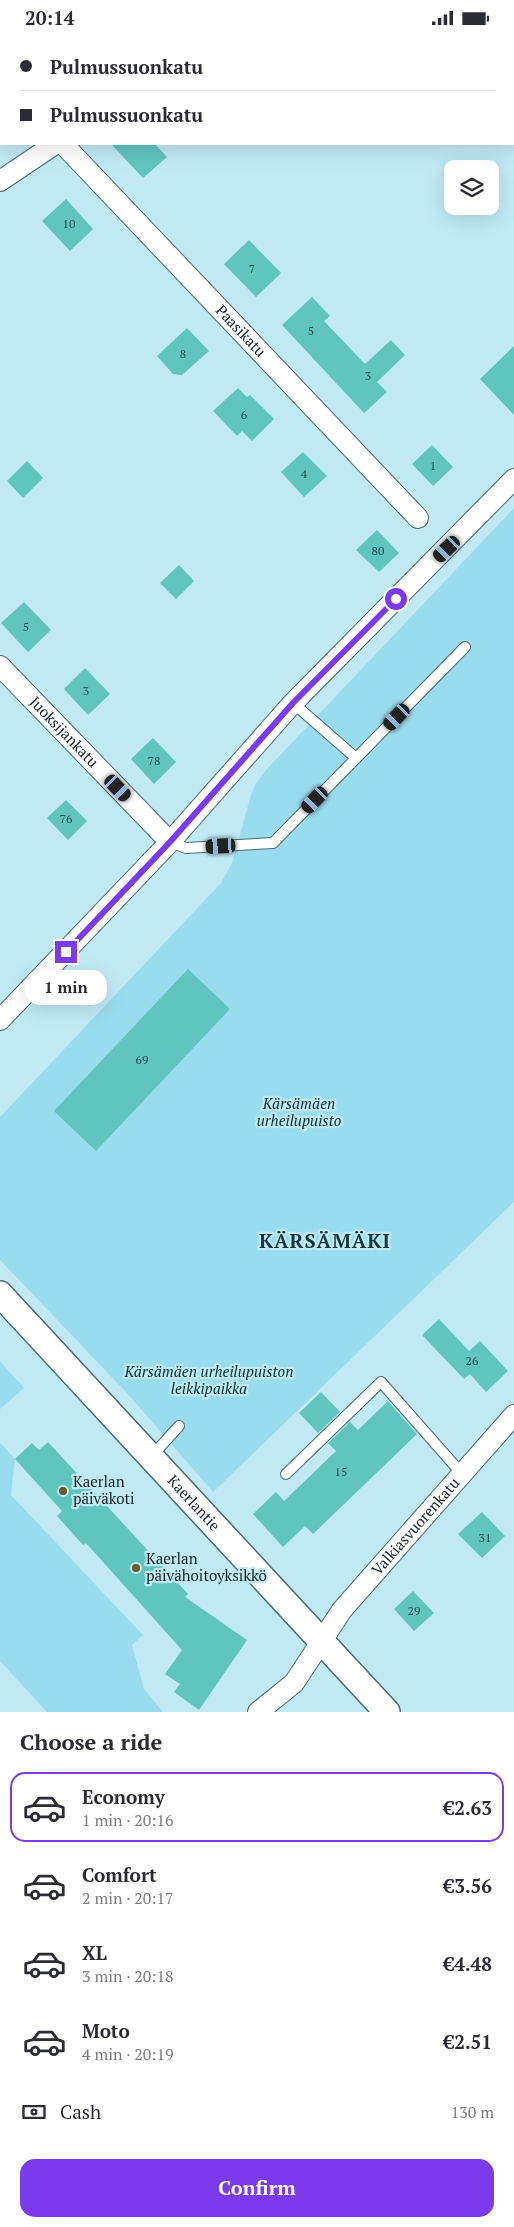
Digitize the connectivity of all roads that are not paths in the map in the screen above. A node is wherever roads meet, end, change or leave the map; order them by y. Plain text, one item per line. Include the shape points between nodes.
1 (54, 145) edge
2 (64, 145) edge
3 (0, 181) edge
4 (514, 479) edge
5 (418, 519) dead end
6 (465, 647) dead end
7 (0, 666) edge
8 (293, 703) junction
9 (356, 758) junction
10 (170, 842) junction
11 (0, 1020) edge
12 (0, 1294) edge
13 (514, 1415) edge
14 (179, 1426) dead end
15 (151, 1457) junction
16 (286, 1474) dead end
17 (463, 1475) junction
18 (322, 1641) junction
19 (258, 1712) edge
20 (386, 1712) edge

1 - 3 street
2 - 5 street, Paasikatu
4 - 8 street
6 - 9 lane
7 - 10 street, Juoksijankatu
8 - 9 lane
8 - 10 street
9 - 10 lane via 273,843 186,848
10 - 11 street
12 - 15 street, Kaerlantie
13 - 17 street, Valkiasvuorenkatu
14 - 15 lane
15 - 18 street, Kaerlantie
16 - 17 lane via 382,1382
17 - 18 street, Valkiasvuorenkatu via 342,1609
18 - 19 street, Valkiasvuorenkatu via 294,1683
18 - 20 street, Kaerlantie

